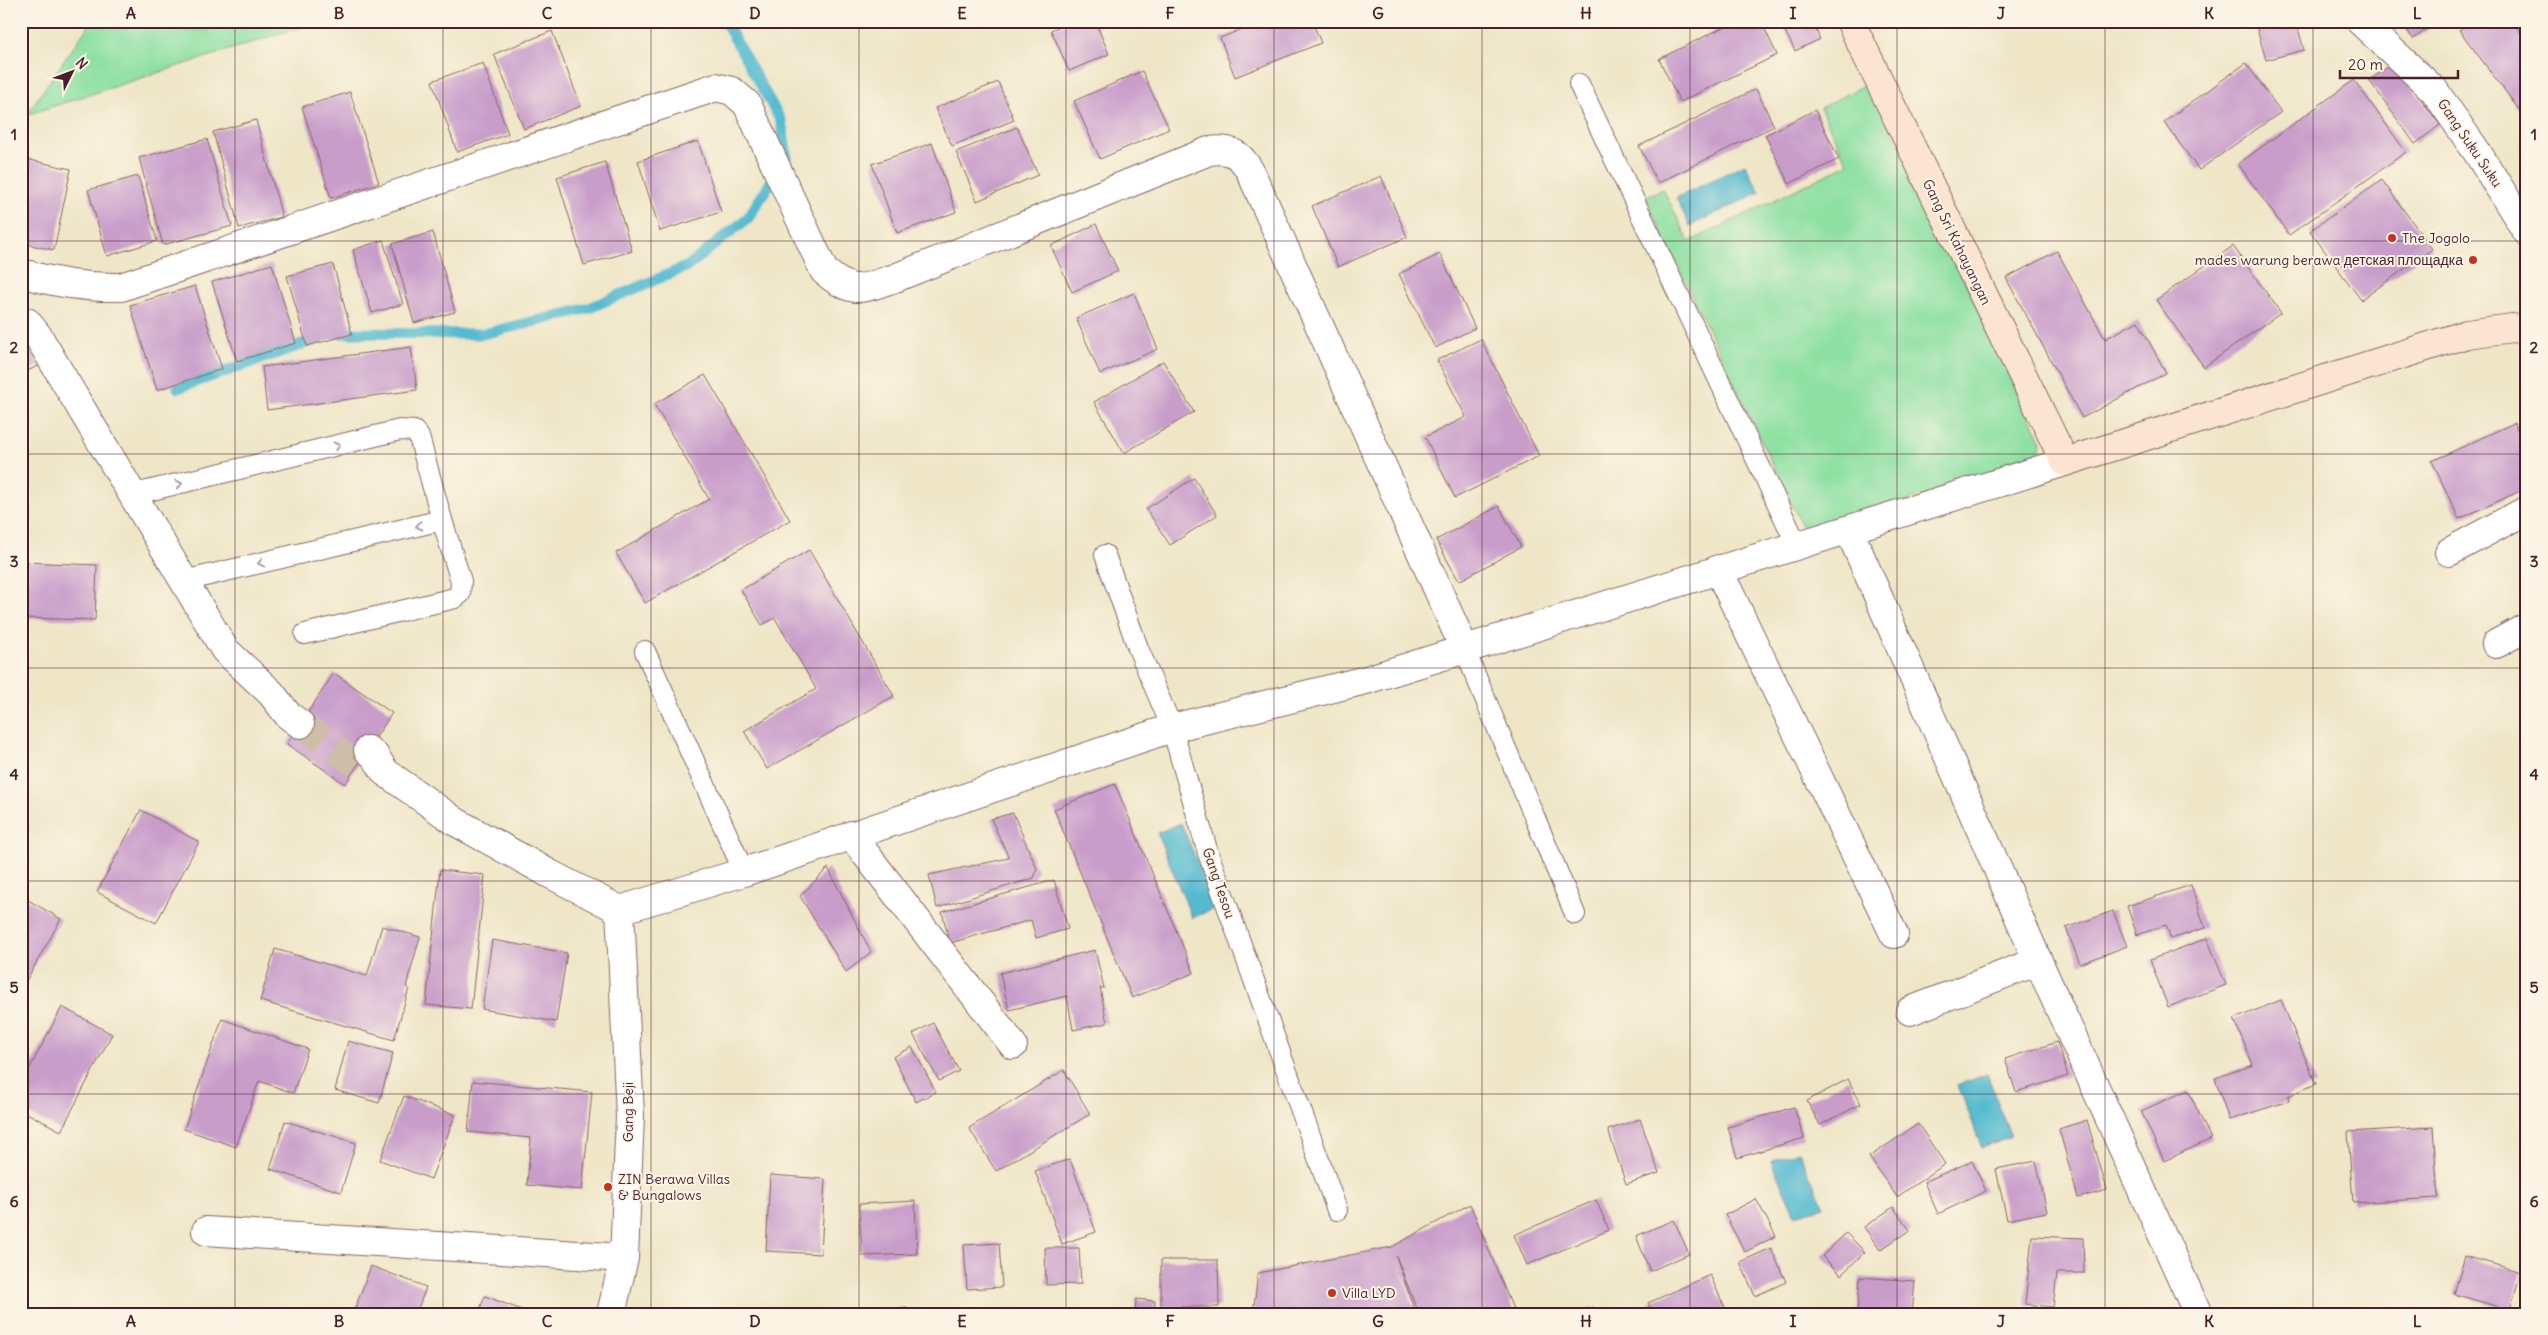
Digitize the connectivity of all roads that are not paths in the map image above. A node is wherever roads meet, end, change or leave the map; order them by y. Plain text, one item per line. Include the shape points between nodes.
1 (1850, 21) edge
2 (2360, 21) edge
3 (1579, 84) dead end
4 (2527, 232) edge
5 (21, 272) edge
6 (21, 320) edge
7 (2527, 330) edge
8 (2065, 462) junction
9 (131, 495) junction
10 (2527, 510) edge
11 (442, 520) junction
12 (1849, 530) junction
13 (1797, 545) junction
14 (2449, 552) dead end
15 (1105, 555) dead end
16 (1718, 570) junction
17 (184, 581) junction
18 (2527, 627) edge
19 (305, 634) dead end
20 (2496, 644) dead end
21 (1464, 648) junction
22 (645, 651) dead end
23 (305, 717) tunnel mouth
24 (1172, 728) junction
25 (363, 758) tunnel mouth
26 (851, 835) junction
27 (744, 872) junction
28 (620, 910) junction
29 (1576, 914) dead end
30 (1894, 934) dead end
31 (2038, 961) junction
32 (1910, 1011) dead end
33 (1013, 1045) dead end
34 (1337, 1210) dead end
35 (206, 1231) dead end
36 (624, 1258) junction
37 (611, 1314) edge
38 (2198, 1314) edge

1 - 8 street, Gang Sri Kahayangan
2 - 4 street, Gang Suku Suku via 2434,90
3 - 13 lane
5 - 21 street via 56,283 89,288 121,287 716,87 732,91 747,104 824,272 844,287 855,288 895,278 1209,151 1236,152 1251,173
6 - 9 street via 27,322 38,336
7 - 8 street via 2512,328 2458,336
8 - 12 street
9 -> 11 lane via 408,429 414,431 422,444
9 - 17 street
10 - 14 street
11 -> 17 lane
11 - 19 lane via 461,581 460,594 455,598
12 - 13 street
12 - 31 street
13 - 16 street
15 - 24 lane, Gang Tesou via 1138,648
16 - 21 street
16 - 30 street
17 - 23 street via 225,650 271,693 293,698
18 - 20 street
21 - 24 street via 1366,680
21 - 29 lane
22 - 27 lane
24 - 26 street
24 - 34 lane, Gang Tesou via 1208,854
25 - 28 street via 366,770 385,772 456,822
26 - 27 street
26 - 33 street
27 - 28 street
28 - 36 street, Gang Beji via 630,1116
31 - 32 street
31 - 38 street
35 - 36 street
36 - 37 street, Gang Beji

